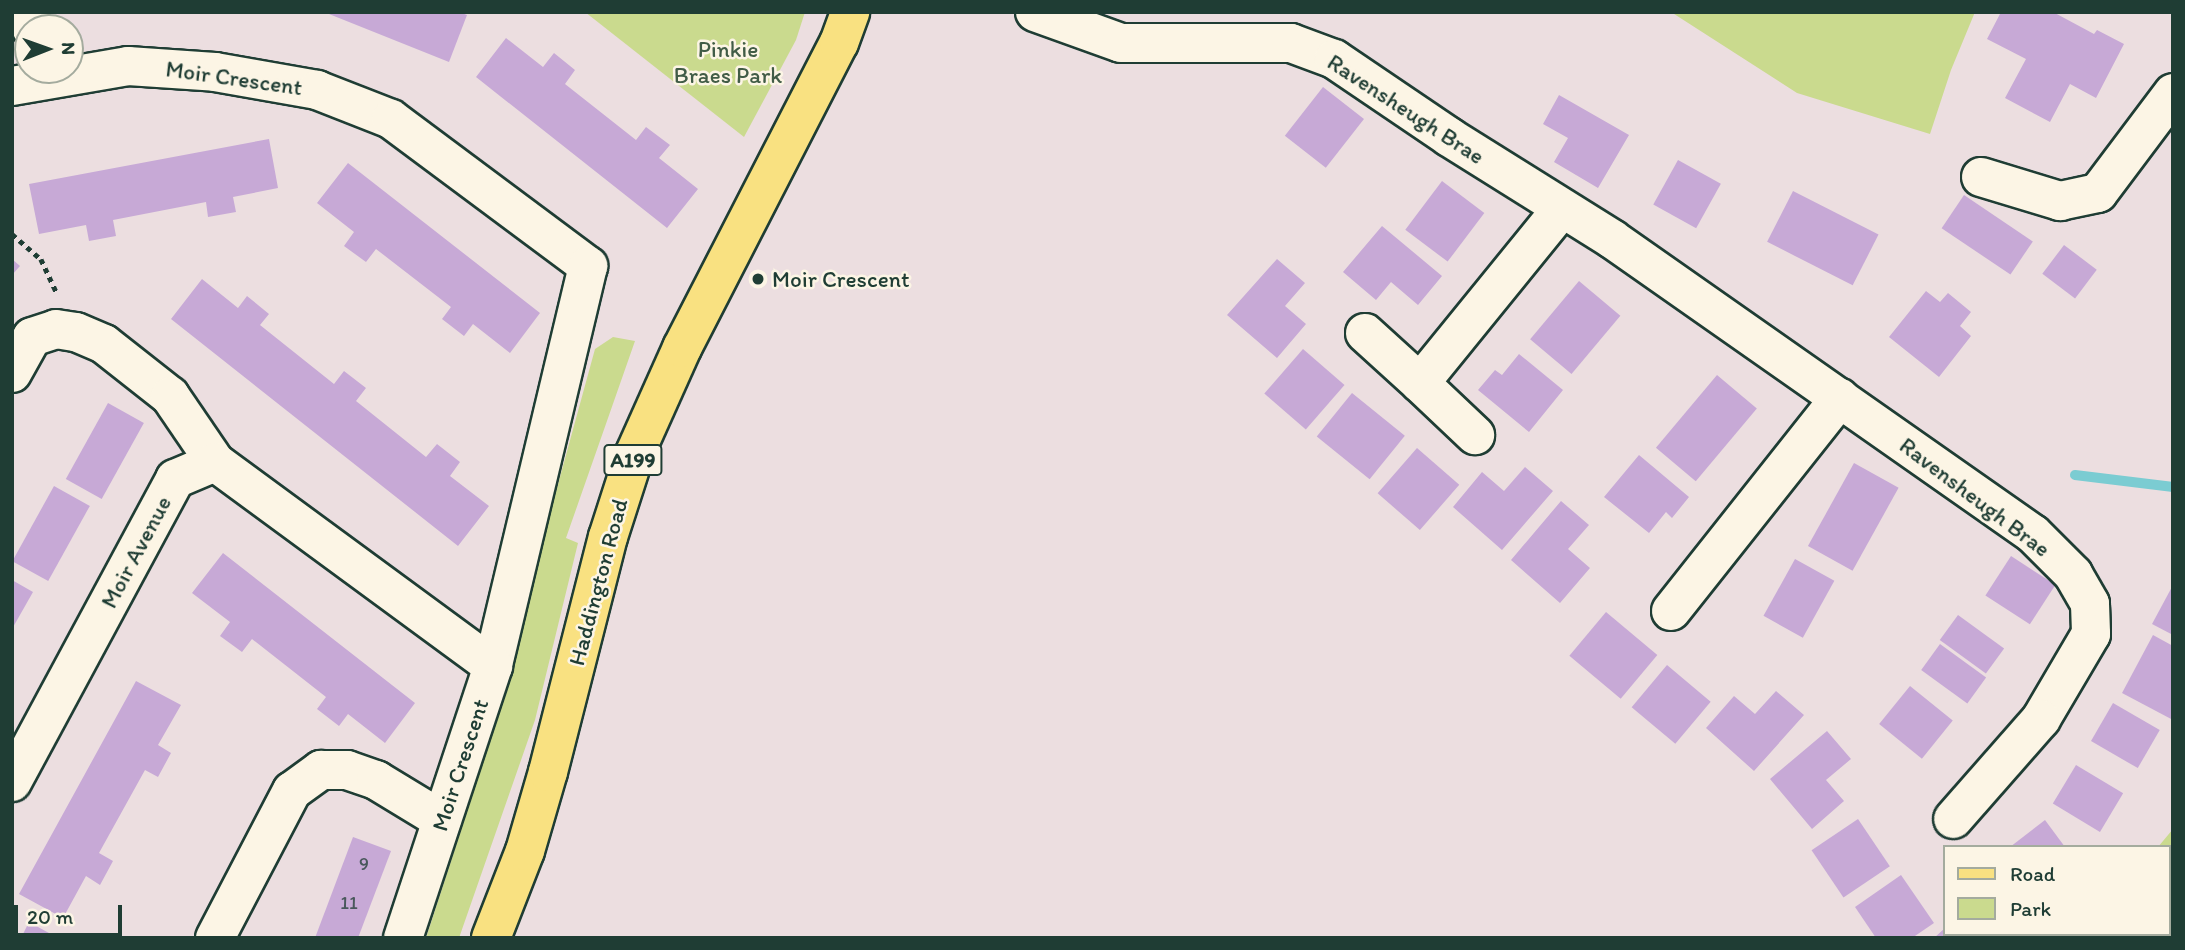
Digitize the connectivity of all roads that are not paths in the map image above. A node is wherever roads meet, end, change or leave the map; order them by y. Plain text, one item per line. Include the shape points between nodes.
1 (850, 12) edge
2 (1035, 12) edge
3 (84, 72) edge
4 (2173, 93) edge
5 (1982, 177) dead end
6 (1562, 208) junction
7 (1365, 333) dead end
8 (12, 373) edge
9 (1420, 383) junction
10 (1840, 398) junction
11 (1475, 435) dead end
12 (215, 462) junction
13 (1671, 611) dead end
14 (493, 666) junction
15 (12, 782) edge
16 (1953, 819) dead end
17 (442, 820) junction
18 (215, 938) edge
19 (403, 938) edge
20 (491, 938) edge

1 - 20 main road, Haddington Road / A199 via 828,65 682,348 635,453 607,537 525,851
2 - 6 street, Ravensheugh Brae via 1121,43 1291,43 1334,59
3 - 14 street, Moir Crescent via 128,66 215,72 317,90 391,119 588,266
4 - 5 street via 2098,193 2060,201
6 - 9 street
6 - 10 street, Ravensheugh Brae
7 - 9 street
8 - 12 street via 32,337 56,329 104,344 170,396
9 - 11 street
10 - 13 street
10 - 16 street, Ravensheugh Brae via 2033,534 2073,574 2090,604 2091,634 2041,719
12 - 14 street
12 - 15 street, Moir Avenue via 175,479
14 - 17 street, Moir Crescent
17 - 18 street via 376,780 347,770 321,770 292,791
17 - 19 street, Moir Crescent

